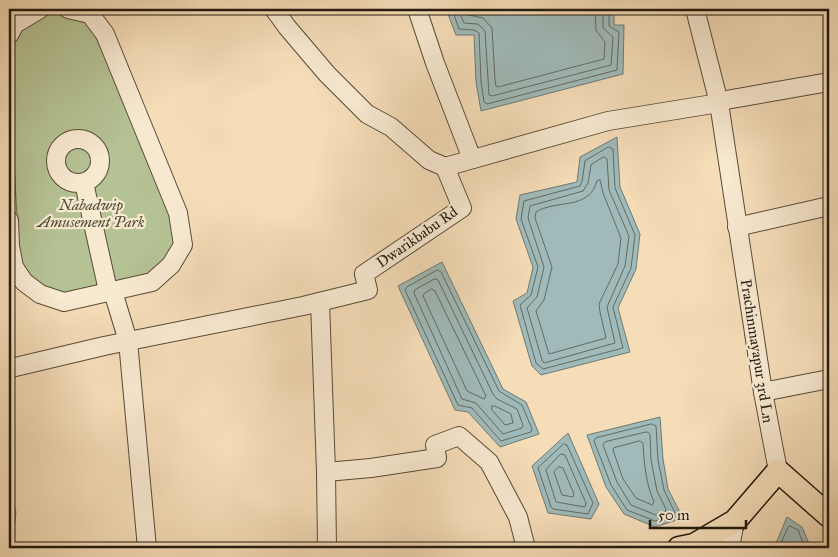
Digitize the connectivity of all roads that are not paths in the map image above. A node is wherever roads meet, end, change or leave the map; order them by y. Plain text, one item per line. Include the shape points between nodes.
1 (40, 9) edge
2 (68, 9) edge
3 (274, 9) edge
4 (417, 9) edge
5 (695, 9) edge
6 (9, 35) edge
7 (829, 82) edge
8 (722, 101) junction
9 (472, 159) junction
10 (445, 166) junction
11 (84, 183) dead end
12 (829, 206) edge
13 (9, 220) edge
14 (737, 227) junction
15 (109, 292) junction
16 (320, 302) junction
17 (128, 341) junction
18 (11, 368) dead end
19 (829, 379) edge
20 (763, 392) junction
21 (778, 471) junction
22 (326, 472) junction
23 (829, 516) edge
24 (735, 521) junction
25 (148, 548) edge
26 (327, 548) edge
27 (526, 548) edge
28 (679, 548) edge
29 (730, 548) edge

1 - 6 street via 15,24
2 - 15 street via 90,14 105,34 178,213 183,245 171,265 152,282
3 - 10 street via 327,74 366,114 391,127 429,160
4 - 9 street
5 - 8 street, Prachinmayapur 3rd Ln
7 - 8 street
8 - 9 street via 608,121
8 - 14 street, Prachinmayapur 3rd Ln
9 - 10 street
10 - 16 street, Dwarikbabu Rd via 462,208 364,274 368,290
11 - 15 street
12 - 14 street
13 - 15 street via 14,267 24,282 40,294 64,302
14 - 20 street, Prachinmayapur 3rd Ln
15 - 17 street via 114,296
16 - 17 street, Dwarikbabu Rd
16 - 22 street
17 - 18 street, Dwarikbabu Rd
17 - 25 street
19 - 20 street
20 - 21 street, Prachinmayapur 3rd Ln
21 - 23 main road
21 - 24 main road
22 - 26 street
22 - 27 street via 437,458 435,445 459,436 489,462 518,516
24 - 28 main road via 694,545
24 - 29 street

